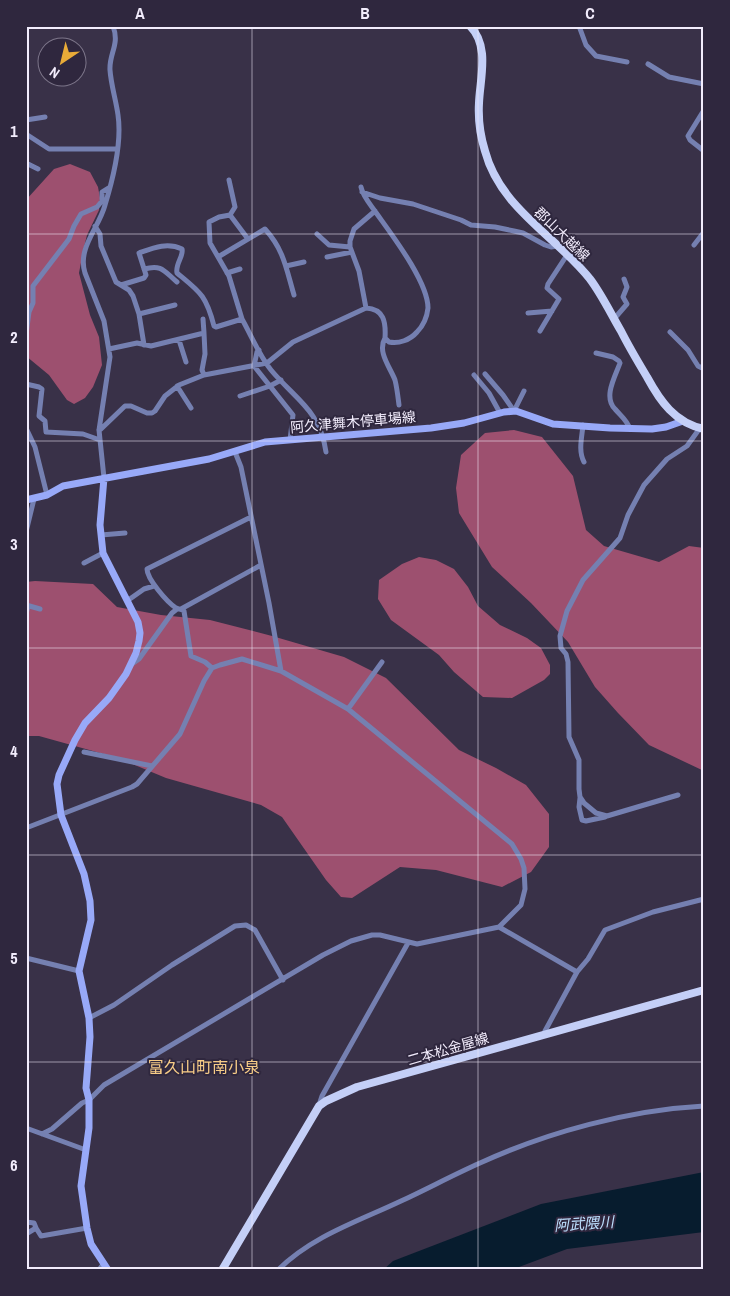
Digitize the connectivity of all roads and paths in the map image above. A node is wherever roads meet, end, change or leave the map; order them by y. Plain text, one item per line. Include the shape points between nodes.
1 (113, 26) edge
2 (470, 26) edge
3 (579, 26) edge
4 (627, 62) dead end
5 (648, 64) dead end
6 (704, 84) edge
7 (704, 110) edge
8 (45, 117) dead end
9 (26, 120) edge
10 (27, 135) edge
11 (117, 149) junction
12 (704, 152) edge
13 (26, 163) edge
14 (38, 169) dead end
15 (229, 180) dead end
16 (110, 186) junction
17 (375, 211) junction
18 (230, 215) junction
19 (95, 226) junction
20 (704, 232) edge
21 (317, 234) dead end
22 (248, 239) junction
23 (694, 245) dead end
24 (557, 246) junction
25 (351, 250) junction
26 (567, 254) junction
27 (218, 257) junction
28 (327, 257) dead end
29 (304, 262) dead end
30 (286, 266) junction
31 (240, 268) dead end
32 (144, 269) junction
33 (227, 273) junction
34 (624, 279) dead end
35 (177, 282) dead end
36 (121, 285) junction
37 (294, 295) dead end
38 (175, 305) dead end
39 (366, 308) junction
40 (552, 312) junction
41 (528, 313) dead end
42 (139, 314) junction
43 (202, 319) dead end
44 (242, 319) junction
45 (614, 319) junction
46 (540, 331) dead end
47 (670, 332) dead end
48 (204, 333) junction
49 (26, 334) edge
50 (385, 338) junction
51 (180, 340) junction
52 (144, 344) junction
53 (109, 349) junction
54 (259, 350) junction
55 (596, 353) dead end
56 (186, 362) dead end
57 (266, 363) junction
58 (254, 366) junction
59 (704, 369) edge
60 (485, 374) dead end
61 (204, 375) junction
62 (474, 375) dead end
63 (280, 380) junction
64 (26, 384) edge
65 (177, 386) junction
66 (270, 386) junction
67 (524, 391) dead end
68 (240, 396) dead end
69 (399, 405) dead end
70 (191, 408) dead end
71 (514, 411) junction
72 (500, 413) junction
73 (683, 421) junction
74 (583, 426) junction
75 (26, 428) edge
76 (630, 429) junction
77 (702, 429) edge
78 (99, 430) junction
79 (324, 437) junction
80 (100, 440) junction
81 (290, 440) junction
82 (235, 452) junction
83 (326, 452) dead end
84 (584, 462) dead end
85 (104, 478) junction
86 (47, 495) junction
87 (34, 499) junction
88 (26, 500) edge
89 (251, 517) junction
90 (26, 532) edge
91 (125, 533) dead end
92 (100, 535) junction
93 (103, 553) junction
94 (84, 563) dead end
95 (260, 565) junction
96 (154, 586) junction
97 (127, 601) junction
98 (27, 605) edge
99 (40, 609) dead end
100 (179, 609) junction
101 (26, 614) edge
102 (382, 662) dead end
103 (130, 664) junction
104 (212, 668) junction
105 (281, 671) junction
106 (348, 709) junction
107 (84, 752) dead end
108 (152, 766) junction
109 (678, 795) dead end
110 (580, 797) junction
111 (61, 815) junction
112 (608, 816) junction
113 (26, 828) edge
114 (704, 899) edge
115 (499, 927) junction
116 (408, 943) junction
117 (27, 960) edge
118 (80, 971) junction
119 (578, 972) junction
120 (283, 980) junction
121 (704, 990) edge
122 (89, 1018) junction
123 (545, 1035) junction
124 (89, 1100) junction
125 (319, 1106) junction
126 (704, 1106) edge
127 (26, 1128) edge
128 (42, 1134) junction
129 (86, 1150) junction
130 (26, 1222) edge
131 (36, 1228) junction
132 (87, 1228) junction
133 (26, 1234) edge
134 (104, 1268) edge
135 (222, 1270) edge
136 (278, 1270) edge

1 - 11 street via 116,42 110,70 118,116
2 - 24 main road, 郡山大越線 via 482,49 479,116 488,162 507,196
3 - 4 street via 586,46 596,56
5 - 6 street via 669,78
7 - 12 street via 688,136
8 - 9 street
10 - 11 street via 49,149
11 - 16 street
13 - 14 street
15 - 18 street via 235,207
16 - 19 street via 103,212
16 - 49 street via 102,192 102,200 97,207 81,214 58,256 33,286
17 - 24 street via 361,189 380,198 413,204 471,225 523,233 550,247
17 - 25 street via 354,229 350,236
17 - 50 street via 421,283 428,305 426,319 413,336 394,343
18 - 22 street
18 - 27 street via 209,222 210,243
19 - 36 street via 116,282
19 - 53 street via 84,255 84,269 104,320
20 - 23 street
21 - 25 street via 329,245
22 - 27 street
22 - 30 street via 265,229 276,240
24 - 26 main road, 郡山大越線
25 - 28 street
25 - 39 street
26 - 40 street via 547,286 559,298
26 - 45 main road, 郡山大越線 via 591,280
27 - 33 street
29 - 30 street
30 - 37 street
31 - 33 street
32 - 35 street via 159,267
32 - 36 street via 144,278
32 - 44 street via 139,253 163,245 180,248 183,251 177,273 199,291 214,326
33 - 44 street
34 - 45 street via 627,287 623,297 627,304
36 - 42 street via 131,292
38 - 42 street
39 - 50 street via 380,312
39 - 57 street via 293,342
40 - 41 street
40 - 46 street
42 - 52 street
43 - 48 street
44 - 54 street
45 - 73 main road, 郡山大越線 via 660,398
47 - 59 street
48 - 51 street
48 - 61 street
50 - 69 street via 383,354 395,381
51 - 52 street via 151,346
51 - 56 street
52 - 53 street
53 - 78 street
54 - 57 street
54 - 58 street
55 - 76 street via 619,361 610,397 613,408
57 - 58 street
57 - 63 street
58 - 61 street
58 - 66 street
60 - 71 street
61 - 65 street
62 - 72 street
63 - 66 street
63 - 79 street via 313,413
64 - 80 street via 42,390 38,416 45,421 46,432 83,434
65 - 70 street
65 - 78 street via 154,412 147,413 127,405
66 - 68 street
66 - 81 street via 293,415
67 - 71 street
71 - 72 street, 阿久津舞木停車場線
71 - 74 street, 阿久津舞木停車場線 via 553,424
72 - 79 street, 阿久津舞木停車場線 via 431,428
73 - 76 street, 阿久津舞木停車場線 via 666,427
73 - 77 main road, 郡山大越線
74 - 76 street, 阿久津舞木停車場線
74 - 84 street via 580,456
75 - 86 street via 36,447
77 - 110 street via 644,484 620,538 584,580 562,625 560,643 568,662 568,738 579,760
78 - 80 street
79 - 81 street, 阿久津舞木停車場線
79 - 83 street
80 - 85 street
81 - 82 street, 阿久津舞木停車場線 via 265,442
82 - 85 street, 阿久津舞木停車場線
82 - 89 street
85 - 86 street, 阿久津舞木停車場線 via 63,486
85 - 92 street
86 - 87 street, 阿久津舞木停車場線
87 - 88 street, 阿久津舞木停車場線
87 - 90 street
89 - 95 street
89 - 96 street via 147,569
91 - 92 street
92 - 93 street
93 - 94 street
93 - 97 street
95 - 100 street
95 - 105 street
96 - 97 street
96 - 100 street
97 - 103 street via 140,633
98 - 99 street
98 - 101 street
100 - 103 street via 172,613 139,659
100 - 104 street via 184,610 190,653
102 - 106 street
103 - 111 street via 110,698 75,740 59,775
104 - 105 street via 242,659
104 - 108 street via 180,734
105 - 106 street
106 - 115 street via 512,844 524,868 525,889 521,905
107 - 108 street
108 - 111 street via 132,787
109 - 112 street
110 - 112 street via 592,810
110 - 112 street via 582,820
111 - 113 street
111 - 118 street via 84,874 90,900 91,920
114 - 119 street via 606,928
115 - 116 street via 417,944
115 - 119 street
116 - 120 street via 380,936 364,936 323,955
116 - 125 street
117 - 118 street
118 - 122 street
119 - 123 street
120 - 122 street via 255,930 239,925
120 - 124 street via 104,1085
121 - 123 main road, 二本松金屋線
122 - 124 street via 86,1088
123 - 125 main road, 二本松金屋線 via 357,1087
124 - 128 street
124 - 129 street
125 - 135 main road
126 - 136 street via 575,1127 481,1162 317,1241
127 - 128 street
128 - 129 street
129 - 132 street via 81,1186
130 - 131 street via 34,1223
131 - 132 street via 41,1236
131 - 133 street
132 - 134 street via 91,1244

